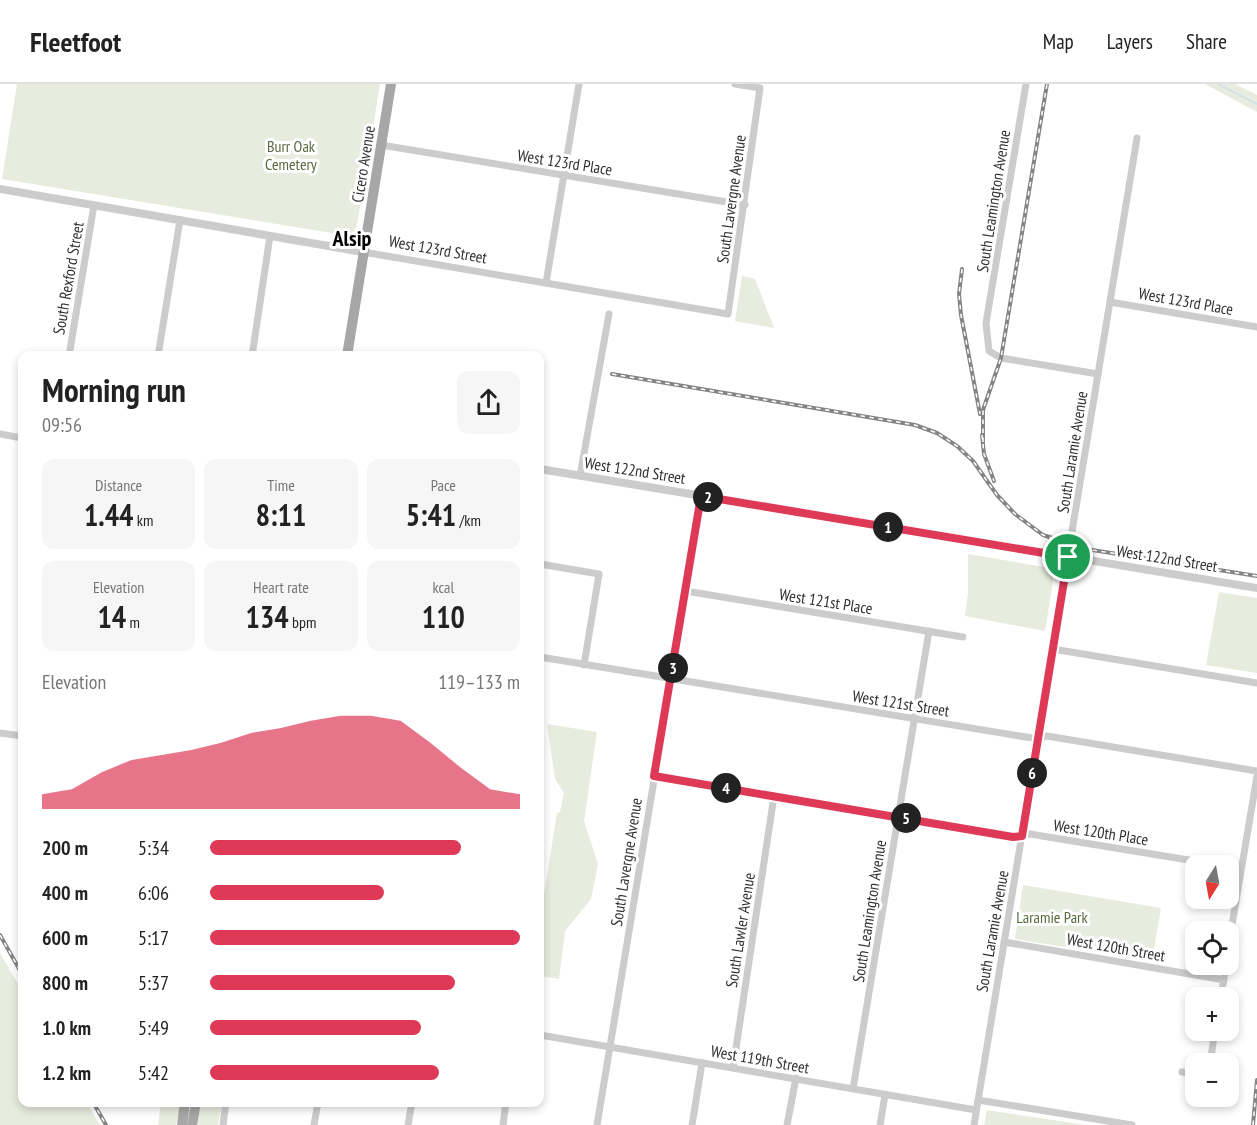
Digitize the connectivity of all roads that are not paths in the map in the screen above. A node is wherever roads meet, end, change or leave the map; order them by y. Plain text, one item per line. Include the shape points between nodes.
1 (391, 84) edge
2 (579, 84) edge
3 (735, 84) edge
4 (1026, 84) edge
5 (1137, 138) dead end
6 (381, 145) junction
7 (564, 176) junction
8 (0, 189) edge
9 (745, 205) junction
10 (94, 206) junction
11 (180, 220) junction
12 (270, 236) junction
13 (363, 252) junction
14 (546, 283) junction
15 (1110, 302) junction
16 (609, 314) dead end
17 (728, 314) joint
18 (1257, 327) edge
19 (70, 351) edge
20 (159, 351) edge
21 (253, 351) edge
22 (348, 351) edge
23 (1098, 374) junction
24 (0, 434) edge
25 (18, 437) edge
26 (544, 470) edge
27 (580, 476) junction
28 (701, 496) junction
29 (1068, 557) junction
30 (544, 565) edge
31 (1257, 588) edge
32 (686, 591) junction
33 (929, 631) junction
34 (963, 637) dead end
35 (1053, 648) junction
36 (544, 658) edge
37 (584, 664) junction
38 (671, 679) junction
39 (1257, 683) edge
40 (915, 719) junction
41 (0, 733) edge
42 (18, 735) edge
43 (1038, 739) junction
44 (1257, 774) edge
45 (654, 776) junction
46 (774, 796) junction
47 (898, 817) junction
48 (1022, 836) junction
49 (1185, 859) edge
50 (1241, 868) joint
51 (1232, 921) edge
52 (1004, 942) junction
53 (1225, 975) edge
54 (1224, 980) junction
55 (1223, 987) edge
56 (544, 1036) edge
57 (611, 1047) junction
58 (702, 1062) junction
59 (733, 1068) junction
60 (1182, 1072) dead end
61 (1185, 1072) edge
62 (796, 1078) junction
63 (853, 1089) junction
64 (885, 1095) junction
65 (978, 1100) junction
66 (184, 1107) edge
67 (195, 1107) edge
68 (225, 1107) edge
69 (317, 1107) edge
70 (411, 1107) edge
71 (505, 1107) edge
72 (976, 1110) junction
73 (182, 1125) edge
74 (192, 1125) edge
75 (222, 1125) edge
76 (314, 1125) edge
77 (408, 1125) edge
78 (502, 1125) edge
79 (597, 1125) edge
80 (692, 1125) edge
81 (787, 1125) edge
82 (880, 1125) edge
83 (974, 1125) edge
84 (1132, 1125) edge

1 - 6 main road, Cicero Avenue
2 - 7 street
3 - 9 street, South Lavergne Avenue via 760,88
4 - 23 street, South Leamington Avenue via 986,323 989,351 1001,358
5 - 15 street, South Laramie Avenue
6 - 7 street, West 123rd Place
6 - 13 main road, Cicero Avenue
7 - 9 street, West 123rd Place
7 - 14 street
8 - 10 street, West 123rd Street
9 - 17 street, South Lavergne Avenue
10 - 11 street, West 123rd Street
10 - 19 street, South Rexford Street
11 - 12 street, West 123rd Street
11 - 20 street
12 - 13 street, West 123rd Street
12 - 21 street
13 - 14 street, West 123rd Street
13 - 22 main road, Cicero Avenue
14 - 17 street, West 123rd Street
15 - 18 street, West 123rd Place
15 - 23 street, South Laramie Avenue
16 - 27 street
23 - 29 street, South Laramie Avenue
24 - 25 street
26 - 27 street, West 122nd Street
27 - 28 street, West 122nd Street
28 - 29 street, West 122nd Street
28 - 32 street, South Lavergne Avenue
29 - 31 street, West 122nd Street
29 - 35 street, South Laramie Avenue
30 - 37 street via 599,574
32 - 33 street, West 121st Place
32 - 38 street, South Lavergne Avenue
33 - 34 street, West 121st Place
33 - 40 street, South Leamington Avenue
35 - 39 street
35 - 43 street, South Laramie Avenue
36 - 37 street, West 121st Street
37 - 38 street, West 121st Street
38 - 40 street, West 121st Street
38 - 45 street, South Lavergne Avenue
40 - 43 street, West 121st Street
40 - 47 street, South Leamington Avenue
41 - 42 street
43 - 44 street, West 121st Street via 1047,736
43 - 48 street, South Laramie Avenue
44 - 50 street
45 - 46 street, West 120th Place
45 - 57 street, South Lavergne Avenue
46 - 47 street, West 120th Place
46 - 59 street, South Lawler Avenue
47 - 48 street, West 120th Place
47 - 63 street, South Leamington Avenue
48 - 49 street, West 120th Place via 1030,834
48 - 52 street, South Laramie Avenue
50 - 51 street
52 - 54 street, West 120th Street
52 - 65 street, South Laramie Avenue
53 - 54 street
54 - 55 street
56 - 57 street, West 119th Street
57 - 58 street, West 119th Street
57 - 79 street, South Lavergne Avenue
58 - 59 street, West 119th Street
58 - 80 street
59 - 62 street, West 119th Street
60 - 61 street
62 - 63 street, West 119th Street
62 - 81 street
63 - 64 street, West 119th Street
64 - 72 street, West 119th Street
64 - 82 street
65 - 72 street, South Laramie Avenue
65 - 84 street
66 - 73 main road
67 - 74 main road
68 - 75 street
69 - 76 street
70 - 77 street
71 - 78 street
72 - 83 street, South Laramie Avenue

